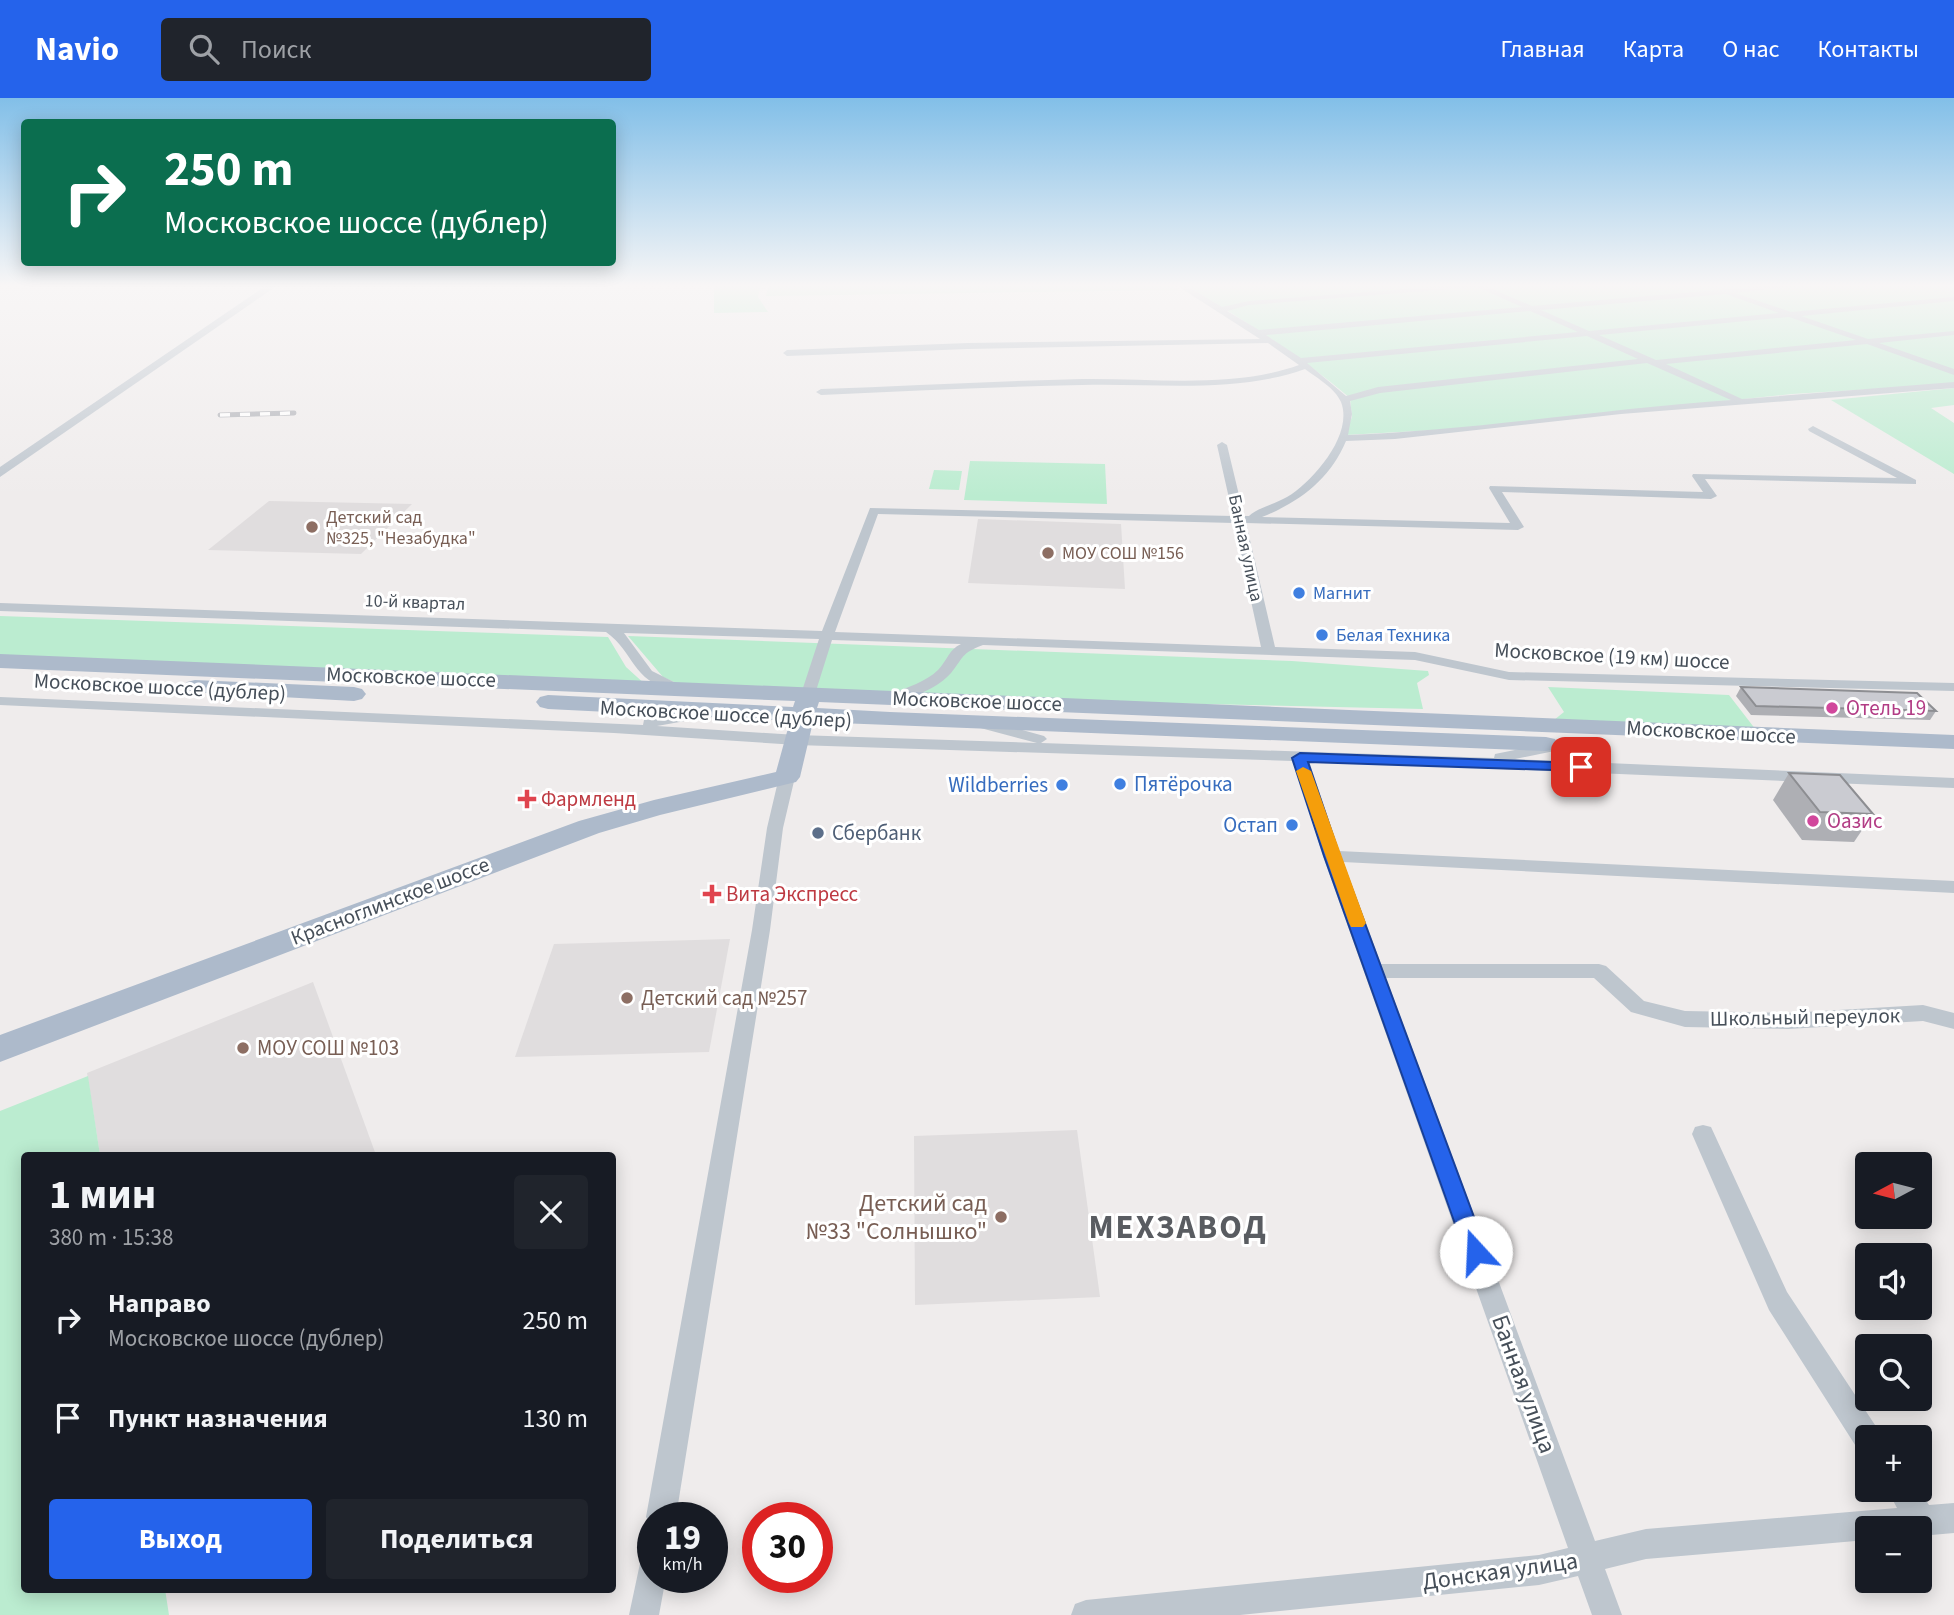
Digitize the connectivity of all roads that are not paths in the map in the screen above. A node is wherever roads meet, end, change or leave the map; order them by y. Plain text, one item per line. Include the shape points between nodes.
1 (171, 356) edge
2 (1289, 356) edge
3 (1379, 356) edge
4 (1637, 356) edge
5 (1713, 356) edge
6 (1906, 356) edge
7 (1651, 362) junction
8 (1301, 364) junction
9 (1954, 372) edge
10 (1954, 385) edge
11 (821, 392) dead end
12 (1345, 399) junction
13 (1739, 400) junction
14 (1813, 429) dead end
15 (1343, 438) junction
16 (1222, 445) dead end
17 (0, 473) edge
18 (1241, 520) junction
19 (0, 607) edge
20 (609, 628) junction
21 (828, 634) junction
22 (982, 640) junction
23 (1269, 650) junction
24 (0, 661) edge
25 (0, 679) edge
26 (673, 687) junction
27 (1954, 687) edge
28 (897, 698) junction
29 (0, 701) edge
30 (806, 704) junction
31 (724, 711) junction
32 (974, 722) junction
33 (614, 729) junction
34 (797, 740) junction
35 (1904, 740) junction
36 (1954, 742) edge
37 (1564, 745) junction
38 (1069, 747) junction
39 (1954, 753) edge
40 (1300, 758) junction
41 (1924, 758) junction
42 (1954, 760) edge
43 (1474, 762) junction
44 (787, 777) junction
45 (1954, 783) edge
46 (1332, 856) junction
47 (1954, 887) edge
48 (1376, 971) junction
49 (1954, 1021) edge
50 (0, 1049) edge
51 (1703, 1135) dead end
52 (1859, 1425) edge
53 (664, 1502) edge
54 (1954, 1518) edge
55 (1932, 1520) edge
56 (1855, 1527) edge
57 (1587, 1559) junction
58 (648, 1593) edge
59 (644, 1615) edge
60 (1086, 1615) edge
61 (1607, 1615) edge

1 - 17 street
2 - 8 street
3 - 8 street
4 - 7 street
5 - 7 street
6 - 9 street
7 - 12 street via 1378,390
7 - 13 street
8 - 11 street via 1277,376 1222,381
8 - 12 street via 1320,374
10 - 13 street
12 - 15 street via 1348,416
13 - 15 street
14 - 18 street via 1912,482 1697,475 1712,496 1494,488 1518,527
15 - 18 street via 1326,471 1303,493
16 - 18 street, Банная улица
18 - 21 street via 874,510
18 - 23 street, Банная улица
19 - 20 street, 10-й квартал
20 - 21 street, 10-й квартал
20 - 26 street via 647,674
21 - 22 street, 10-й квартал
21 - 30 street
22 - 23 street, Московское (19 км) шоссе
22 - 28 street via 959,650 933,681
23 - 27 street, Московское (19 км) шоссе via 1415,656 1509,676
24 - 26 main road, Московское шоссе
25 - 31 main road, Московское шоссе
26 - 30 main road, Московское шоссе
28 - 30 main road, Московское шоссе
28 - 35 main road, Московское шоссе
29 - 33 street, Московское шоссе (дублер)
30 - 31 main road, Московское шоссе
30 - 32 main road, Московское шоссе
30 - 34 main road
31 - 33 street
32 - 37 main road, Московское шоссе
32 - 38 street
33 - 34 street, Московское шоссе (дублер)
34 - 38 street, Московское шоссе (дублер)
34 - 44 main road
35 - 36 main road, Московское шоссе
35 - 41 main road via 1926,750
36 - 39 main road via 1948,745
37 - 41 main road, Московское шоссе
37 - 43 street
38 - 40 street, Московское шоссе (дублер)
40 - 43 street, Московское шоссе (дублер)
40 - 46 street, Банная улица
41 - 42 main road, Московское шоссе
43 - 45 street, Московское шоссе (дублер)
44 - 50 main road, Красноглинское шоссе via 589,827
44 - 53 street
46 - 47 street
46 - 48 street, Банная улица
48 - 49 street, Школьный переулок via 1599,971 1638,1007 1685,1019 1788,1021 1923,1013
48 - 57 street, Банная улица
51 - 52 street via 1778,1301
54 - 55 street, Донская улица
56 - 57 street, Донская улица via 1646,1544
57 - 60 street, Донская улица via 1539,1570
57 - 61 street, Банная улица
58 - 59 street

